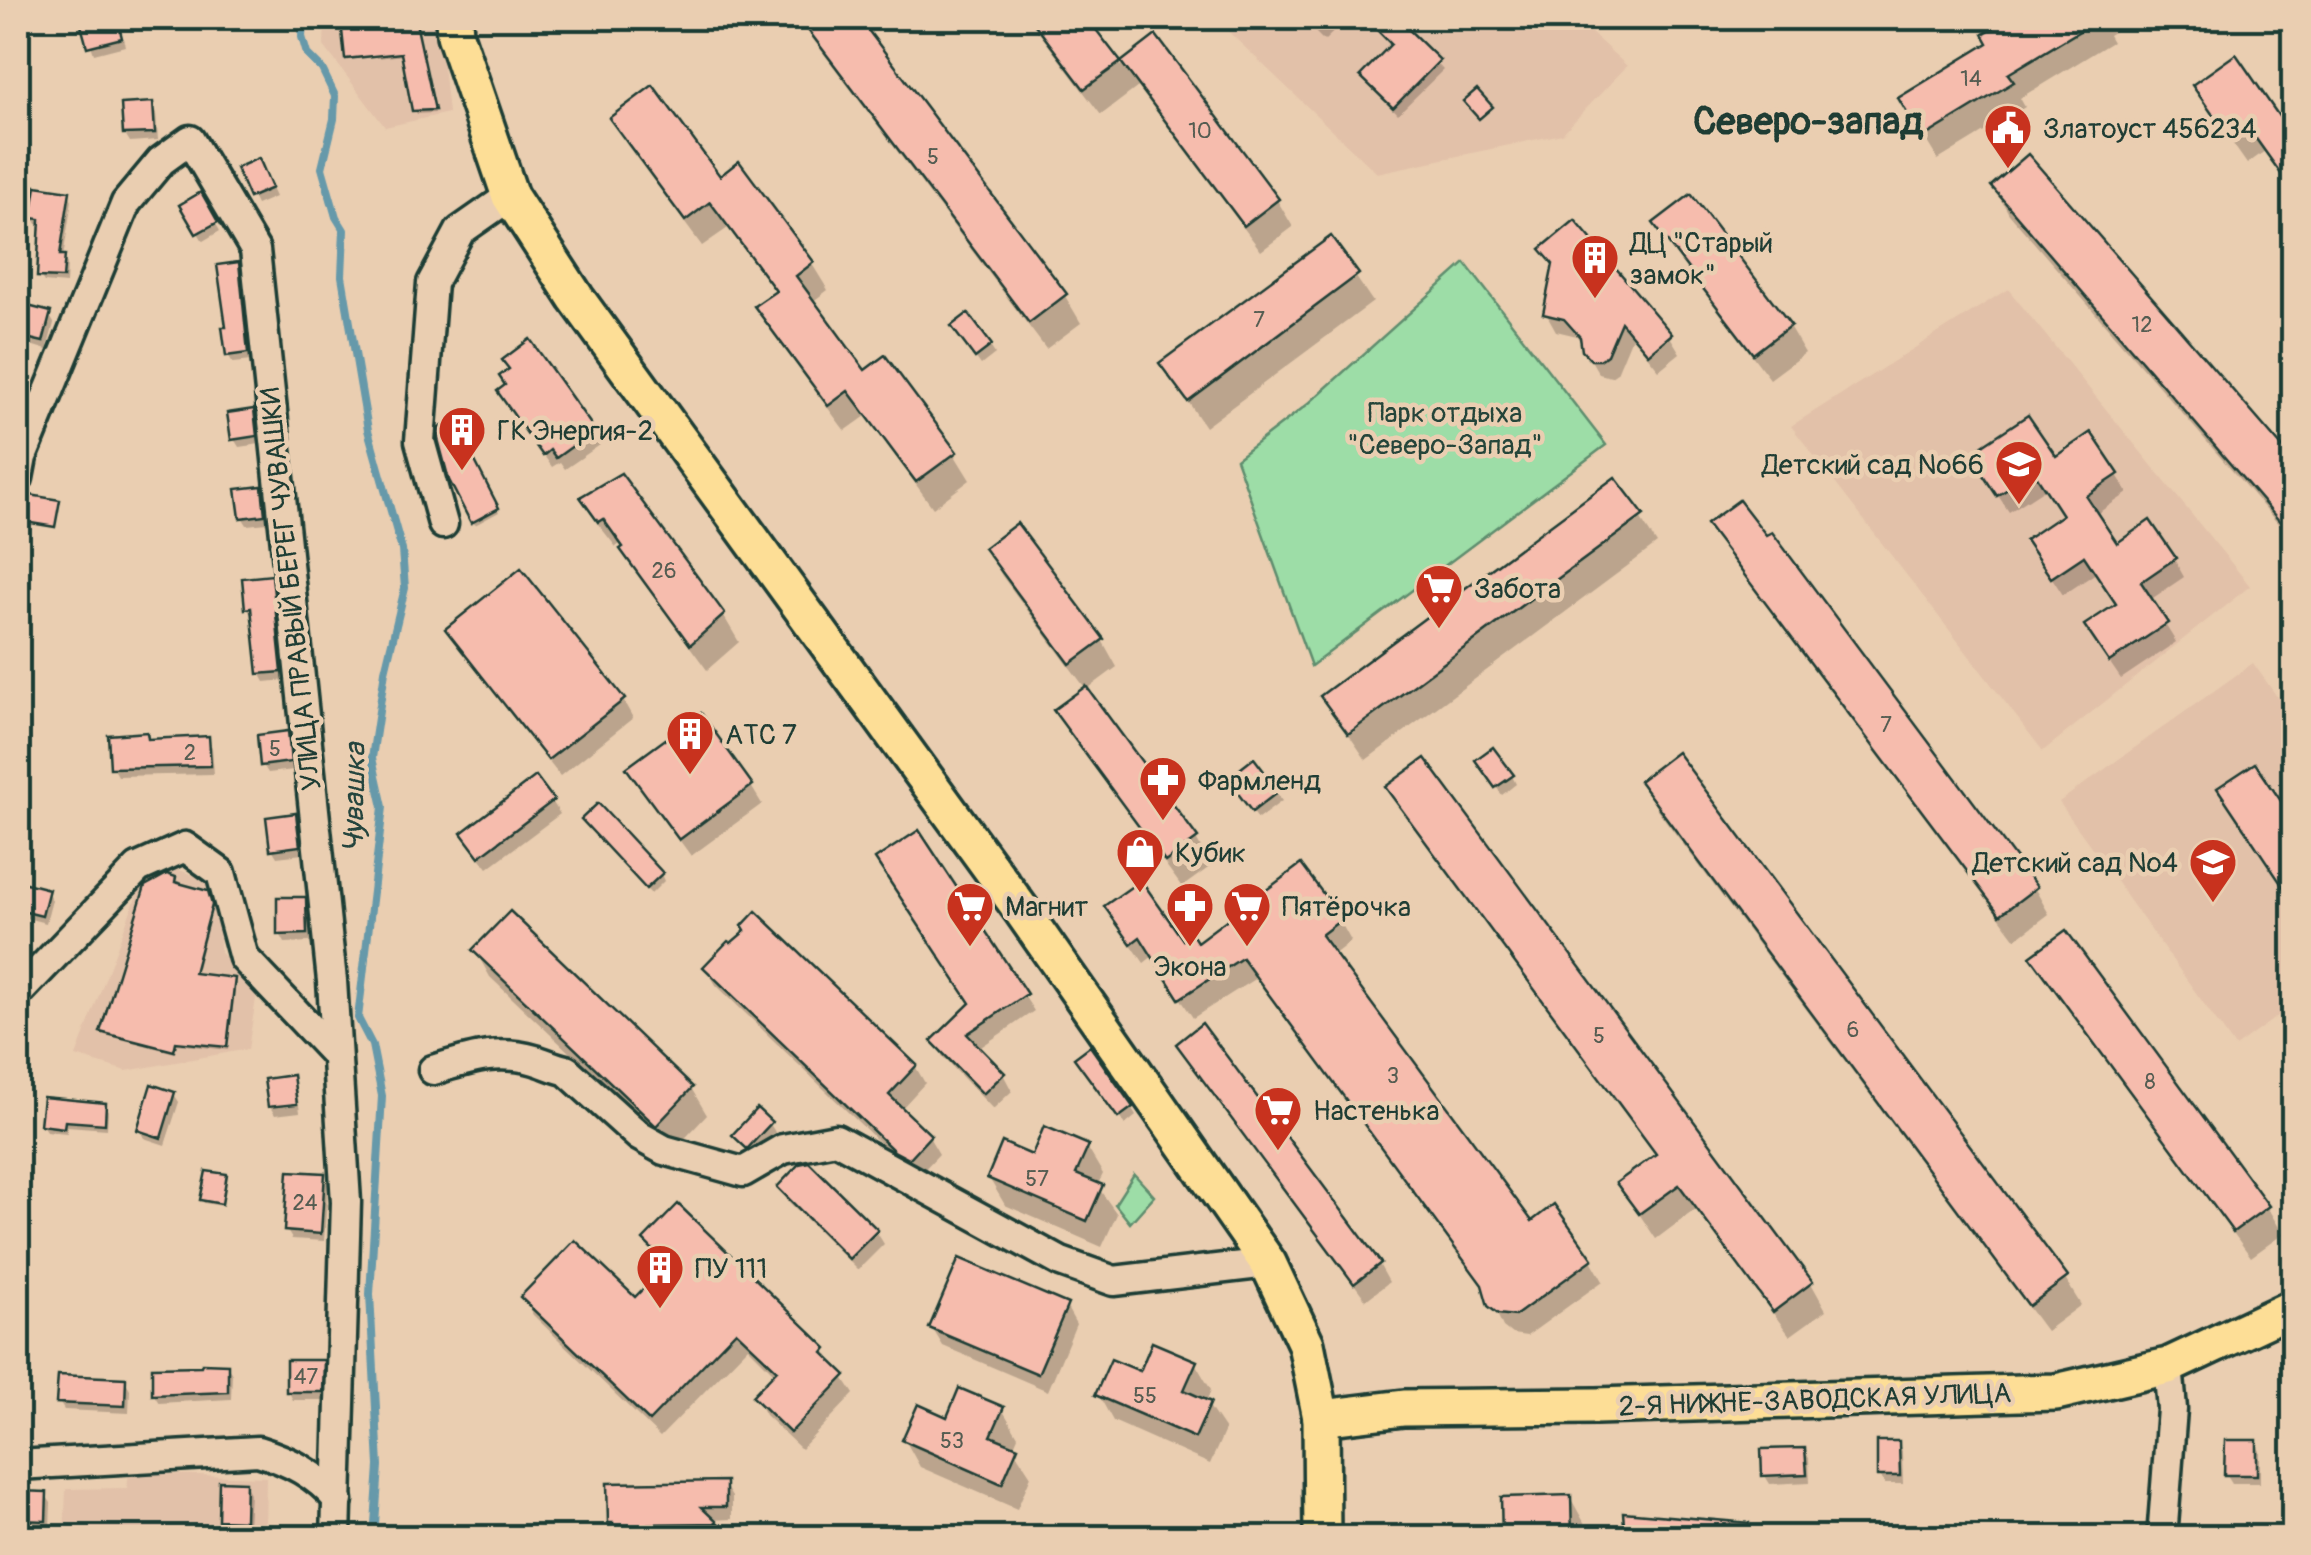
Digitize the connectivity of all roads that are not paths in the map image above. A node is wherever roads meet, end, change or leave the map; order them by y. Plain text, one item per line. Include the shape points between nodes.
1 (454, 18) edge
2 (510, 196) junction
3 (18, 478) edge
4 (444, 524) dead end
5 (18, 992) edge
6 (336, 1055) junction
7 (433, 1070) dead end
8 (1268, 1263) junction
9 (2294, 1307) edge
10 (2168, 1366) junction
11 (1320, 1418) junction
12 (18, 1465) edge
13 (338, 1500) junction
14 (336, 1538) edge
15 (1322, 1538) edge
16 (2162, 1538) edge

1 - 2 main road
2 - 4 street via 460,230 432,283 420,441
2 - 8 main road via 576,298 1022,911
3 - 6 street, УЛИЦА ПРАВЫЙ БЕРЕГ ЧУВАШКИ via 126,204 161,161 190,140 255,250
5 - 6 street via 138,868 185,847 221,873 244,958
6 - 13 street, УЛИЦА ПРАВЫЙ БЕРЕГ ЧУВАШКИ via 346,1202
7 - 8 street via 490,1053 537,1060 566,1070 664,1150 743,1172 783,1149 836,1140 1061,1262 1114,1281
8 - 11 main road via 1306,1344
9 - 10 main road, 2-Я НИЖНЕ-ЗАВОДСКАЯ УЛИЦА
10 - 11 main road, 2-Я НИЖНЕ-ЗАВОДСКАЯ УЛИЦА via 2056,1392 1404,1408
10 - 16 street via 2172,1409
11 - 15 main road
12 - 13 street via 258,1451 322,1481
13 - 14 street, УЛИЦА ПРАВЫЙ БЕРЕГ ЧУВАШКИ

